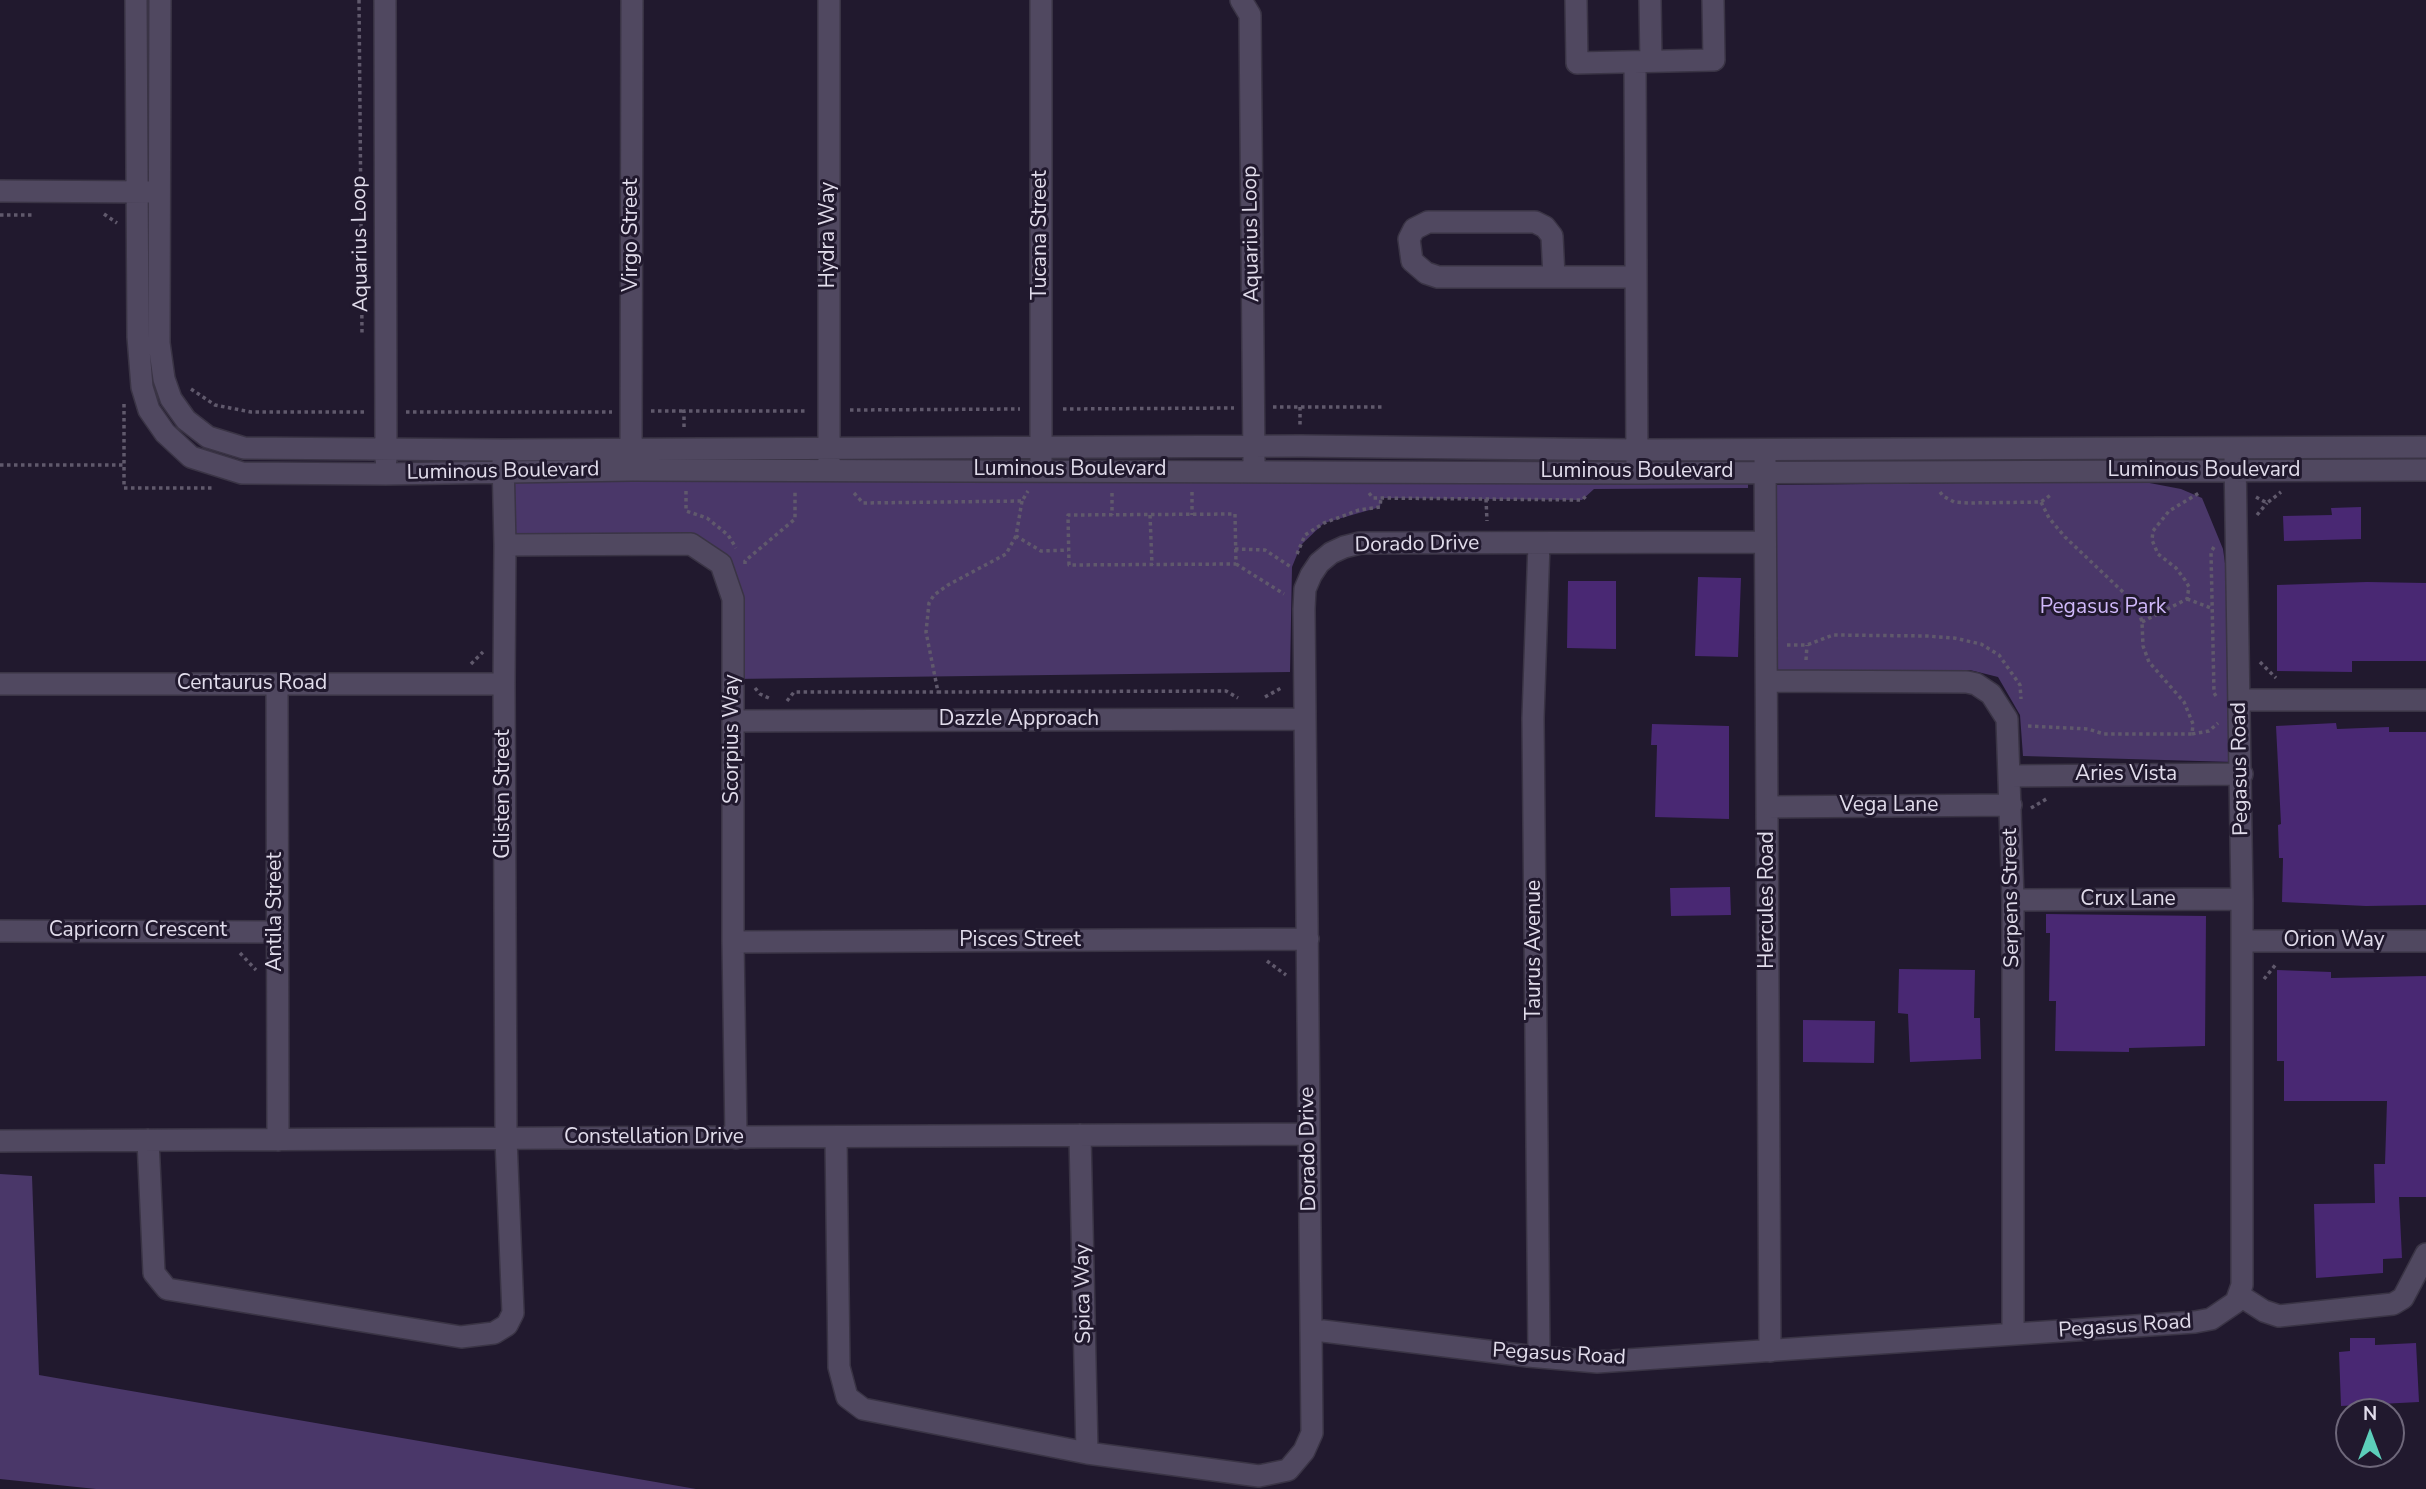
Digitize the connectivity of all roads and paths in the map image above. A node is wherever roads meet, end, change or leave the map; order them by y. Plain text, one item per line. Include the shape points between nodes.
1 (136, 0) edge
2 (160, 0) edge
3 (359, 0) edge
4 (385, 0) edge
5 (632, 0) edge
6 (829, 0) edge
7 (1041, 0) edge
8 (1241, 0) edge
9 (1576, 0) edge
10 (1650, 0) edge
11 (1713, 0) edge
12 (1643, 62) junction
13 (0, 191) edge
14 (138, 192) junction
15 (161, 192) junction
16 (103, 214) dead end
17 (0, 215) edge
18 (39, 215) dead end
19 (123, 226) dead end
20 (1554, 277) junction
21 (1636, 277) junction
22 (362, 340) dead end
23 (191, 389) dead end
24 (363, 404) dead end
25 (684, 411) dead end
26 (363, 412) junction
27 (387, 412) junction
28 (632, 412) junction
29 (829, 447) junction
30 (1255, 447) junction
31 (2426, 447) edge
32 (1041, 448) junction
33 (2235, 448) junction
34 (363, 449) junction
35 (386, 449) junction
36 (1765, 449) junction
37 (502, 450) junction
38 (1637, 450) junction
39 (631, 459) junction
40 (0, 465) edge
41 (124, 465) dead end
42 (1041, 469) junction
43 (829, 470) junction
44 (2426, 470) edge
45 (1254, 471) junction
46 (2235, 471) junction
47 (503, 472) junction
48 (1765, 472) junction
49 (1637, 473) junction
50 (386, 474) junction
51 (1111, 486) dead end
52 (1192, 487) dead end
53 (2060, 487) dead end
54 (795, 488) dead end
55 (1937, 488) dead end
56 (2200, 493) dead end
57 (1381, 498) dead end
58 (1486, 499) dead end
59 (1022, 501) dead end
60 (2041, 502) junction
61 (2267, 503) dead end
62 (1112, 515) junction
63 (1150, 515) junction
64 (1192, 515) junction
65 (2254, 519) dead end
66 (1016, 536) junction
67 (1765, 542) junction
68 (2217, 542) dead end
69 (1487, 543) junction
70 (1539, 543) junction
71 (505, 545) junction
72 (1068, 550) junction
73 (1235, 550) junction
74 (1236, 564) junction
75 (1152, 565) junction
76 (745, 575) dead end
77 (1304, 598) junction
78 (2187, 599) junction
79 (2212, 608) junction
80 (2142, 622) junction
81 (1766, 644) junction
82 (2259, 650) dead end
83 (1305, 671) junction
84 (733, 678) junction
85 (1767, 681) junction
86 (0, 684) edge
87 (277, 684) junction
88 (504, 684) junction
89 (2284, 685) dead end
90 (938, 692) junction
91 (772, 699) dead end
92 (2426, 699) edge
93 (2021, 702) dead end
94 (784, 704) dead end
95 (2232, 704) junction
96 (1247, 710) junction
97 (1305, 719) junction
98 (2221, 720) dead end
99 (733, 721) junction
100 (2008, 726) junction
101 (2192, 734) junction
102 (2242, 774) junction
103 (2010, 776) junction
104 (2052, 796) dead end
105 (2011, 805) junction
106 (1767, 807) junction
107 (2029, 818) dead end
108 (2242, 899) junction
109 (2013, 900) junction
110 (0, 931) edge
111 (276, 932) junction
112 (1308, 939) junction
113 (1268, 940) junction
114 (2426, 941) edge
115 (733, 942) junction
116 (2242, 942) junction
117 (2281, 958) dead end
118 (1293, 981) dead end
119 (2257, 986) dead end
120 (1309, 1134) junction
121 (1080, 1135) junction
122 (836, 1137) junction
123 (736, 1138) junction
124 (506, 1139) junction
125 (148, 1140) junction
126 (278, 1140) junction
127 (0, 1141) edge
128 (2426, 1254) edge
129 (2239, 1295) junction
130 (1323, 1331) dead end
131 (2013, 1335) junction
132 (1770, 1351) junction
133 (1539, 1357) junction
134 (1087, 1453) junction

1 - 14 street, Luminous Boulevard
2 - 15 street, Luminous Boulevard
3 - 22 path, Aquarius Loop
4 - 27 street, Aquarius Loop
5 - 28 street, Virgo Street
6 - 29 street, Hydra Way
7 - 32 street, Tucana Street
8 - 30 street, Aquarius Loop via 1250,15
9 - 12 street via 1577,63
10 - 12 street
11 - 12 street via 1714,60
12 - 21 street
13 - 14 street
14 - 15 street
14 - 50 street, Luminous Boulevard via 139,365 149,410 165,433 191,457 242,473
15 - 34 street, Luminous Boulevard via 159,343 164,379 186,420 208,437 244,448
16 - 19 path
17 - 18 path
20 - 20 street via 1552,236 1535,222 1428,222 1414,229 1409,239 1412,261 1438,277
20 - 21 street
21 - 38 street
23 - 26 path via 215,405 251,412
24 - 26 path
25 - 28 path
26 - 27 path
26 - 34 path
27 - 28 path
27 - 35 street, Aquarius Loop
28 - 39 street, Virgo Street
29 - 32 street, Luminous Boulevard
29 - 39 street, Luminous Boulevard
29 - 43 street, Hydra Way
30 - 32 street, Luminous Boulevard
30 - 38 street, Luminous Boulevard
30 - 45 street, Aquarius Loop
31 - 33 street, Luminous Boulevard
32 - 42 street, Tucana Street
33 - 36 street, Luminous Boulevard
33 - 46 street, Pegasus Road
34 - 35 street, Luminous Boulevard
35 - 37 street, Luminous Boulevard
35 - 50 street, Aquarius Loop
36 - 38 street, Luminous Boulevard
36 - 48 street, Hercules Road
37 - 39 street, Luminous Boulevard
37 - 47 street, Glisten Street
38 - 49 street
39 - 43 street, Luminous Boulevard
39 - 47 street, Luminous Boulevard
40 - 41 path
42 - 43 street, Luminous Boulevard
42 - 45 street, Luminous Boulevard
44 - 46 street, Luminous Boulevard
45 - 49 street, Luminous Boulevard
46 - 48 street, Luminous Boulevard
46 - 95 street, Pegasus Road
47 - 50 street, Luminous Boulevard
47 - 71 street, Glisten Street
48 - 49 street, Luminous Boulevard
48 - 67 street, Hercules Road
51 - 62 path
52 - 64 path
53 - 60 path
54 - 76 path via 795,519 745,561
55 - 60 path via 1954,502
56 - 78 path via 2169,511 2152,531 2158,555 2176,568 2189,587
57 - 73 path via 1380,507 1324,523 1305,535 1292,567 1265,550
58 - 69 path
59 - 66 path
60 - 80 path via 2065,537 2123,592
61 - 65 path
62 - 63 path
62 - 72 path via 1068,515
63 - 64 path
63 - 75 path
64 - 73 path via 1235,514
66 - 72 path via 1041,551
66 - 90 path via 1006,554 948,585 929,603 926,632
67 - 70 street, Dorado Drive
67 - 81 street, Hercules Road
68 - 79 path via 2211,552
69 - 70 street, Dorado Drive
69 - 77 street, Dorado Drive via 1360,543 1344,547 1315,569
70 - 133 street, Taurus Avenue via 1533,718
71 - 84 street, Scorpius Way via 691,544 721,564 733,599
71 - 88 street, Glisten Street
72 - 75 path via 1069,565
73 - 74 path
74 - 75 path
74 - 77 path via 1280,593
77 - 83 street, Dorado Drive
78 - 79 path
78 - 80 path
79 - 95 path via 2214,693
80 - 101 path via 2149,662 2184,702
81 - 85 street, Hercules Road
81 - 93 path via 1807,645 1833,635 1954,638 1981,644 1999,654 2020,685
82 - 89 path via 2260,664
83 - 96 path via 1290,672 1287,684
83 - 97 street, Dorado Drive
84 - 91 path via 747,678 760,694
84 - 99 street, Scorpius Way
85 - 100 street, Serpens Street via 1966,682 1991,694
85 - 106 street, Hercules Road
86 - 87 street, Centaurus Road
87 - 88 street, Centaurus Road
87 - 111 street, Antila Street
88 - 124 street, Glisten Street
90 - 94 path via 794,692
90 - 96 path via 1226,691
92 - 95 street
95 - 102 street, Pegasus Road
96 - 97 street, Dazzle Approach
96 - 99 street, Dazzle Approach
97 - 112 street, Dorado Drive
98 - 101 path via 2209,731
99 - 115 street, Scorpius Way
100 - 101 path via 2088,729 2104,734
100 - 103 street, Serpens Street
102 - 103 street, Aries Vista
102 - 108 street, Pegasus Road
103 - 105 street, Serpens Street
104 - 107 path via 2031,808
105 - 106 street, Vega Lane
105 - 109 street, Serpens Street
106 - 132 street, Hercules Road
108 - 109 street, Crux Lane
108 - 116 street, Pegasus Road
109 - 131 street, Serpens Street
110 - 111 street, Capricorn Crescent
111 - 126 street, Antila Street
112 - 113 street, Pisces Street
112 - 120 street, Dorado Drive
113 - 115 street, Pisces Street
113 - 118 path via 1267,961
114 - 116 street, Orion Way
115 - 123 street, Scorpius Way
116 - 129 street, Pegasus Road
117 - 119 path
120 - 121 street, Constellation Drive
120 - 134 street, Dorado Drive via 1312,1433 1304,1451 1288,1470 1259,1476
121 - 122 street, Constellation Drive
121 - 134 street, Spica Way
122 - 123 street, Constellation Drive
122 - 134 street, Dorado Drive via 839,1367 847,1397 863,1409
123 - 124 street, Constellation Drive
124 - 125 street, Glisten Street via 513,1314 507,1325 494,1333 461,1337 167,1289 153,1273
124 - 126 street, Constellation Drive
125 - 126 street, Constellation Drive
125 - 127 street, Constellation Drive
128 - 129 street via 2403,1298 2393,1304 2279,1316
129 - 131 street, Pegasus Road via 2226,1311 2211,1319
130 - 133 street, Pegasus Road
131 - 132 street, Pegasus Road
132 - 133 street, Pegasus Road via 1597,1362

